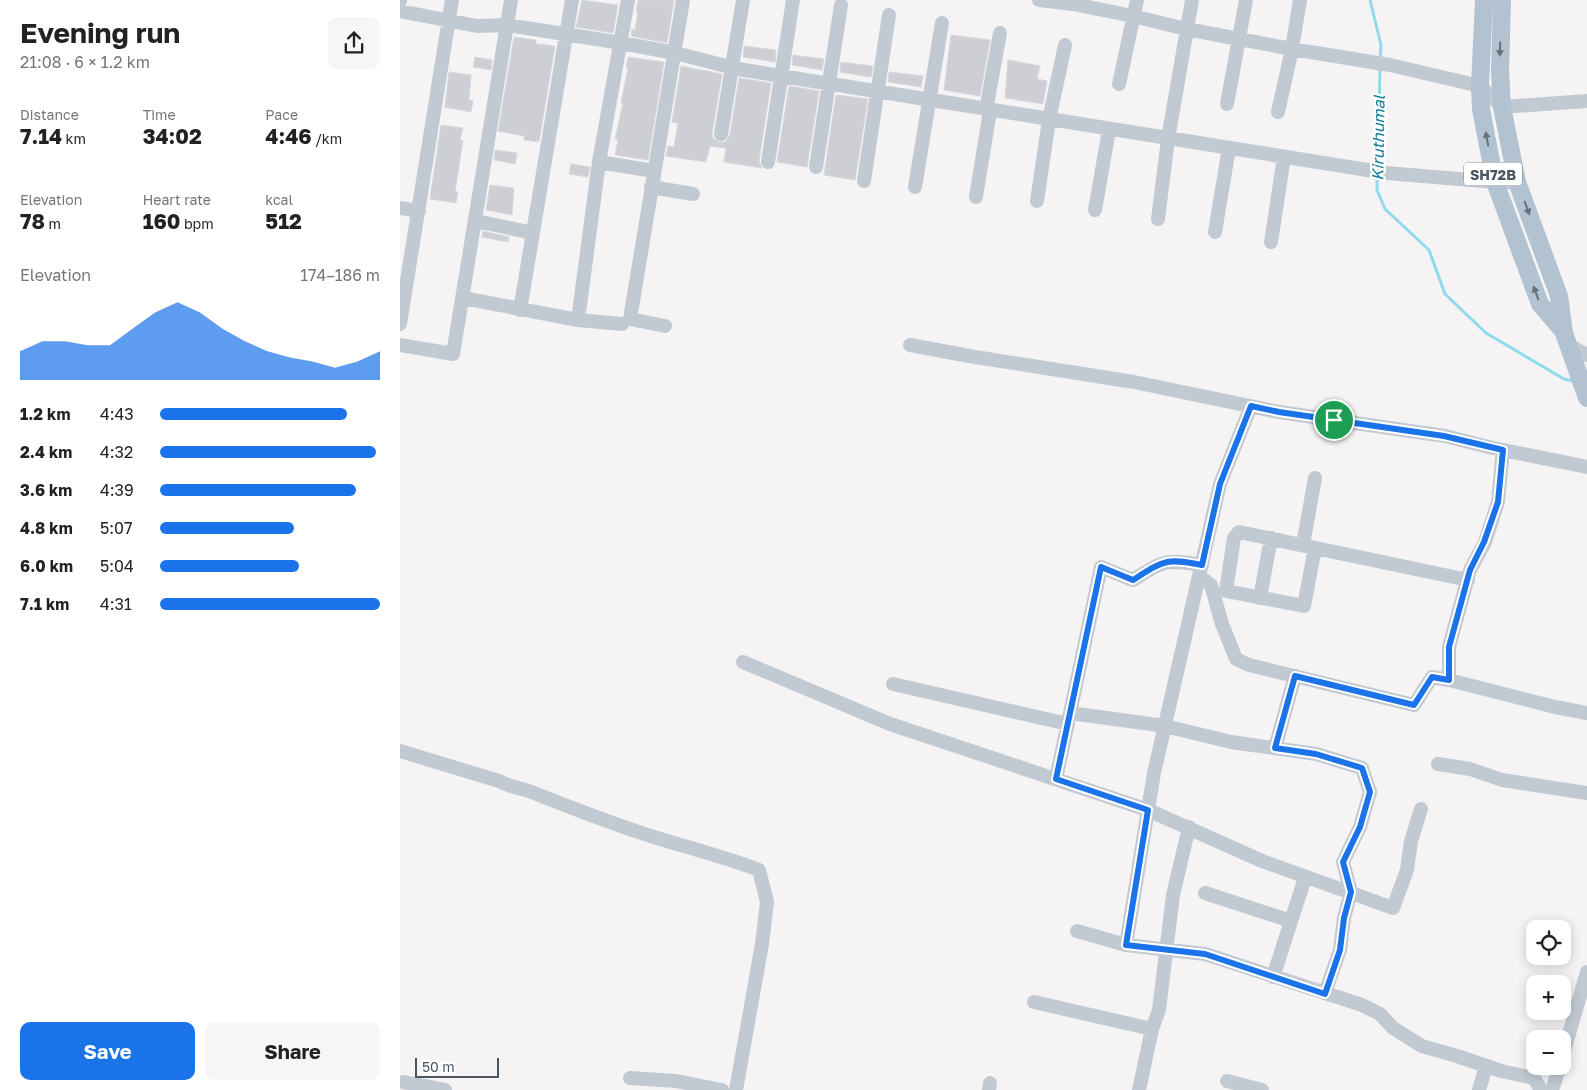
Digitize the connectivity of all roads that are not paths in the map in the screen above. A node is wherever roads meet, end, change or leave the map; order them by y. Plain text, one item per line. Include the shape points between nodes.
1 (452, 0) edge
2 (511, 0) edge
3 (572, 0) edge
4 (628, 0) edge
5 (683, 0) edge
6 (743, 0) edge
7 (792, 0) edge
8 (1039, 0) edge
9 (1137, 0) edge
10 (1192, 0) edge
11 (1246, 0) edge
12 (1300, 0) edge
13 (1484, 0) edge
14 (1502, 0) edge
15 (1073, 2) edge
16 (841, 6) dead end
17 (400, 11) edge
18 (889, 15) dead end
19 (1133, 16) junction
20 (448, 21) junction
21 (942, 24) dead end
22 (507, 25) junction
23 (1186, 29) junction
24 (1000, 33) dead end
25 (566, 34) junction
26 (1238, 38) junction
27 (621, 43) junction
28 (1065, 45) dead end
29 (1292, 49) junction
30 (675, 53) junction
31 (732, 68) junction
32 (781, 76) junction
33 (828, 83) junction
34 (1118, 84) dead end
35 (1480, 86) junction
36 (877, 91) junction
37 (930, 100) junction
38 (1587, 101) edge
39 (1227, 104) dead end
40 (1502, 106) junction
41 (988, 110) junction
42 (1278, 112) dead end
43 (1049, 120) junction
44 (1109, 130) junction
45 (721, 134) dead end
46 (1168, 139) junction
47 (1229, 148) junction
48 (1284, 157) junction
49 (600, 162) junction
50 (768, 162) dead end
51 (816, 167) dead end
52 (654, 171) junction
53 (864, 181) dead end
54 (1495, 182) junction
55 (1517, 182) junction
56 (651, 187) junction
57 (915, 187) dead end
58 (693, 194) dead end
59 (976, 197) dead end
60 (1037, 201) dead end
61 (400, 208) edge
62 (1096, 210) dead end
63 (419, 211) junction
64 (1158, 219) dead end
65 (476, 221) junction
66 (533, 232) junction
67 (1215, 232) dead end
68 (1271, 242) dead end
69 (462, 298) junction
70 (520, 310) junction
71 (578, 320) junction
72 (400, 324) edge
73 (622, 324) dead end
74 (665, 326) dead end
75 (1566, 339) junction
76 (400, 345) edge
77 (910, 345) dead end
78 (1581, 360) edge
79 (1586, 397) edge
80 (1251, 406) junction
81 (1503, 450) junction
82 (1587, 467) edge
83 (1315, 478) dead end
84 (1271, 538) junction
85 (1309, 546) junction
86 (1201, 570) junction
87 (1468, 580) junction
88 (1260, 598) junction
89 (743, 662) dead end
90 (1295, 676) junction
91 (1449, 680) junction
92 (893, 684) dead end
93 (1587, 713) edge
94 (1069, 719) junction
95 (1164, 726) junction
96 (1275, 748) junction
97 (400, 751) edge
98 (1438, 764) dead end
99 (1056, 779) junction
100 (1587, 793) edge
101 (1421, 809) dead end
102 (1148, 810) junction
103 (1189, 827) junction
104 (1306, 878) junction
105 (1351, 892) junction
106 (1205, 893) dead end
107 (1290, 921) junction
108 (1078, 930) dead end
109 (1126, 945) junction
110 (1166, 950) junction
111 (1587, 972) edge
112 (1273, 977) junction
113 (1325, 994) junction
114 (1034, 1002) dead end
115 (1152, 1028) junction
116 (1570, 1030) edge
117 (1486, 1066) junction
118 (1557, 1075) edge
119 (630, 1078) dead end
120 (1227, 1081) dead end
121 (403, 1082) dead end
122 (445, 1090) edge
123 (722, 1090) edge
124 (736, 1090) edge
125 (1139, 1090) edge
126 (1262, 1090) edge
127 (1479, 1090) edge
128 (1541, 1090) edge
129 (1552, 1090) edge

1 - 20 street
2 - 22 street
3 - 25 street
4 - 27 street
5 - 30 street
6 - 31 street
7 - 32 street
8 - 15 street
9 - 19 street
10 - 23 street
11 - 26 street
12 - 29 street
13 - 35 main road, SH72B
14 -> 40 main road, SH72B
15 - 19 street
16 - 33 street
17 - 20 street
18 - 36 street
19 - 23 street
19 - 34 street
20 - 22 street via 476,26
20 - 63 street
21 - 37 street
22 - 25 street
22 - 65 street
23 - 26 street
23 - 46 street
24 - 41 street
25 - 27 street
25 - 66 street
26 - 29 street
26 - 39 street
27 - 30 street
27 - 49 street
28 - 43 street
29 - 35 street via 1365,60
29 - 42 street
30 - 31 street
30 - 52 street
31 - 32 street
31 - 45 street
32 - 33 street
32 - 50 street
33 - 36 street
33 - 51 street
35 - 40 street
54 -> 35 main road, SH72B via 1481,109
36 - 37 street
36 - 53 street
37 - 41 street
37 - 57 street
38 - 40 street
40 - 55 main road, SH72B
41 - 43 street
41 - 59 street
43 - 44 street
43 - 60 street
44 - 46 street
44 - 62 street
46 - 47 street
46 - 64 street
47 - 48 street
47 - 67 street
48 - 54 street via 1386,173
48 - 68 street
49 - 52 street
49 - 71 street
52 - 56 street
54 - 55 street
75 -> 54 main road, SH72B via 1540,304
55 -> 75 main road, SH72B via 1559,296
56 - 58 street
56 - 74 street via 630,319
61 - 63 street
63 - 72 street
65 - 66 street
65 - 69 street
66 - 70 street
69 - 70 street
69 - 76 street via 453,354
70 - 71 street
71 - 73 street
75 - 78 main road, SH72B
77 - 80 street via 1134,382
78 - 79 main road, SH72B
80 - 81 street via 1444,436
80 - 86 street via 1220,484
81 - 82 street
81 - 87 street via 1498,502
83 - 85 street
84 - 85 street
84 - 88 street
84 - 88 street via 1239,532 1234,538 1226,591
85 - 87 street
85 - 88 street via 1304,606
86 - 90 street via 1211,585 1236,659
86 - 94 street via 1175,560 1157,565 1133,580 1101,567
86 - 95 street
87 - 91 street via 1449,647
89 - 99 street via 890,724
90 - 91 street via 1414,705 1432,677
90 - 96 street
91 - 93 street
92 - 94 street
94 - 95 street
94 - 99 street
95 - 96 street via 1231,742
95 - 102 street
96 - 105 street via 1316,754 1362,768 1370,792 1360,827 1343,862
97 - 124 street via 524,789 591,816 759,870 767,902
98 - 100 street via 1470,769 1502,780
99 - 102 street
101 - 105 street via 1393,908
102 - 103 street
102 - 109 street
103 - 104 street
103 - 110 street via 1173,895
104 - 105 street
104 - 107 street
105 - 113 street via 1340,950
106 - 107 street
107 - 112 street
108 - 109 street
109 - 110 street
110 - 112 street via 1205,954
110 - 115 street via 1159,1010
111 - 116 street
112 - 113 street
113 - 117 street via 1380,1014 1393,1028 1422,1046
114 - 115 street
115 - 125 street
117 - 127 street
117 - 128 street via 1534,1078
118 - 129 street
119 - 123 street via 676,1081
120 - 126 street
121 - 122 street

